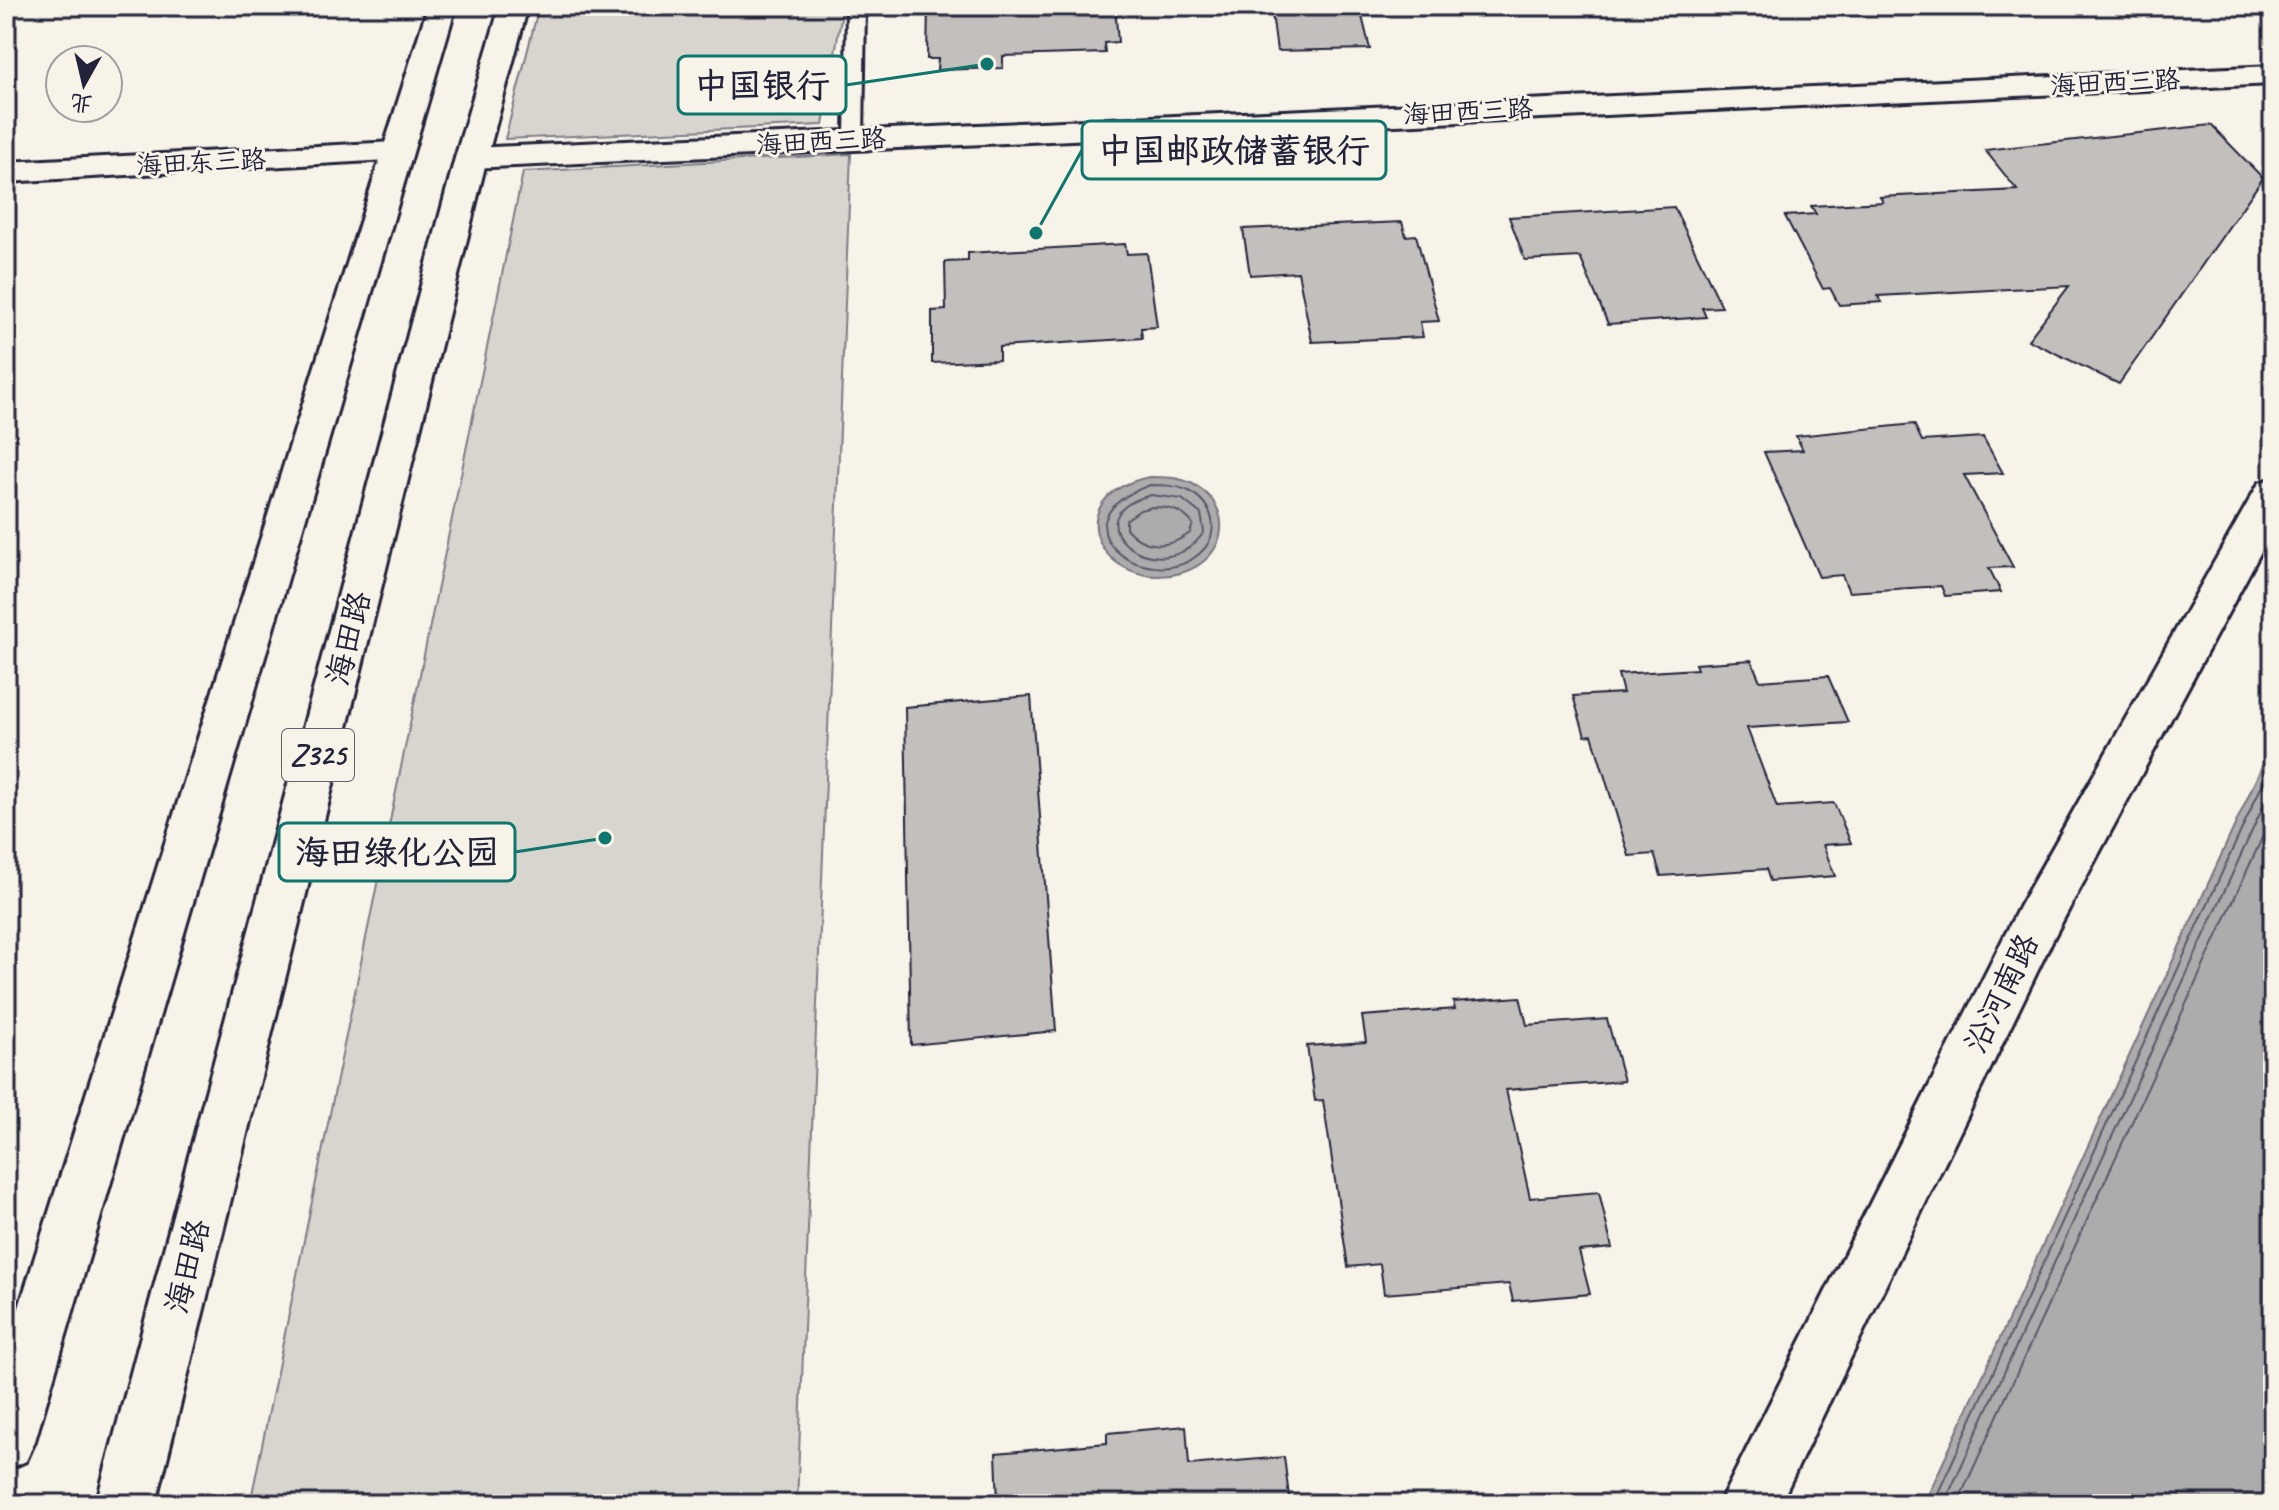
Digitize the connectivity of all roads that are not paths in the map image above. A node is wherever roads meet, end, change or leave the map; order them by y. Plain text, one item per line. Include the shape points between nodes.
1 (442, 6) edge
2 (514, 6) edge
3 (856, 6) edge
4 (2273, 75) edge
5 (854, 139) junction
6 (395, 152) junction
7 (471, 158) junction
8 (6, 172) edge
9 (2273, 493) edge
10 (6, 1441) edge
11 (126, 1504) edge
12 (1749, 1504) edge

1 - 6 street
2 - 7 street, 海田路 / Z325
3 - 5 lane
4 - 5 street, 海田西三路
5 - 7 street, 海田西三路
6 - 8 street, 海田东三路
6 - 10 street
7 - 11 street, 海田路 / Z325
9 - 12 street, 沿河南路 via 2036,923

